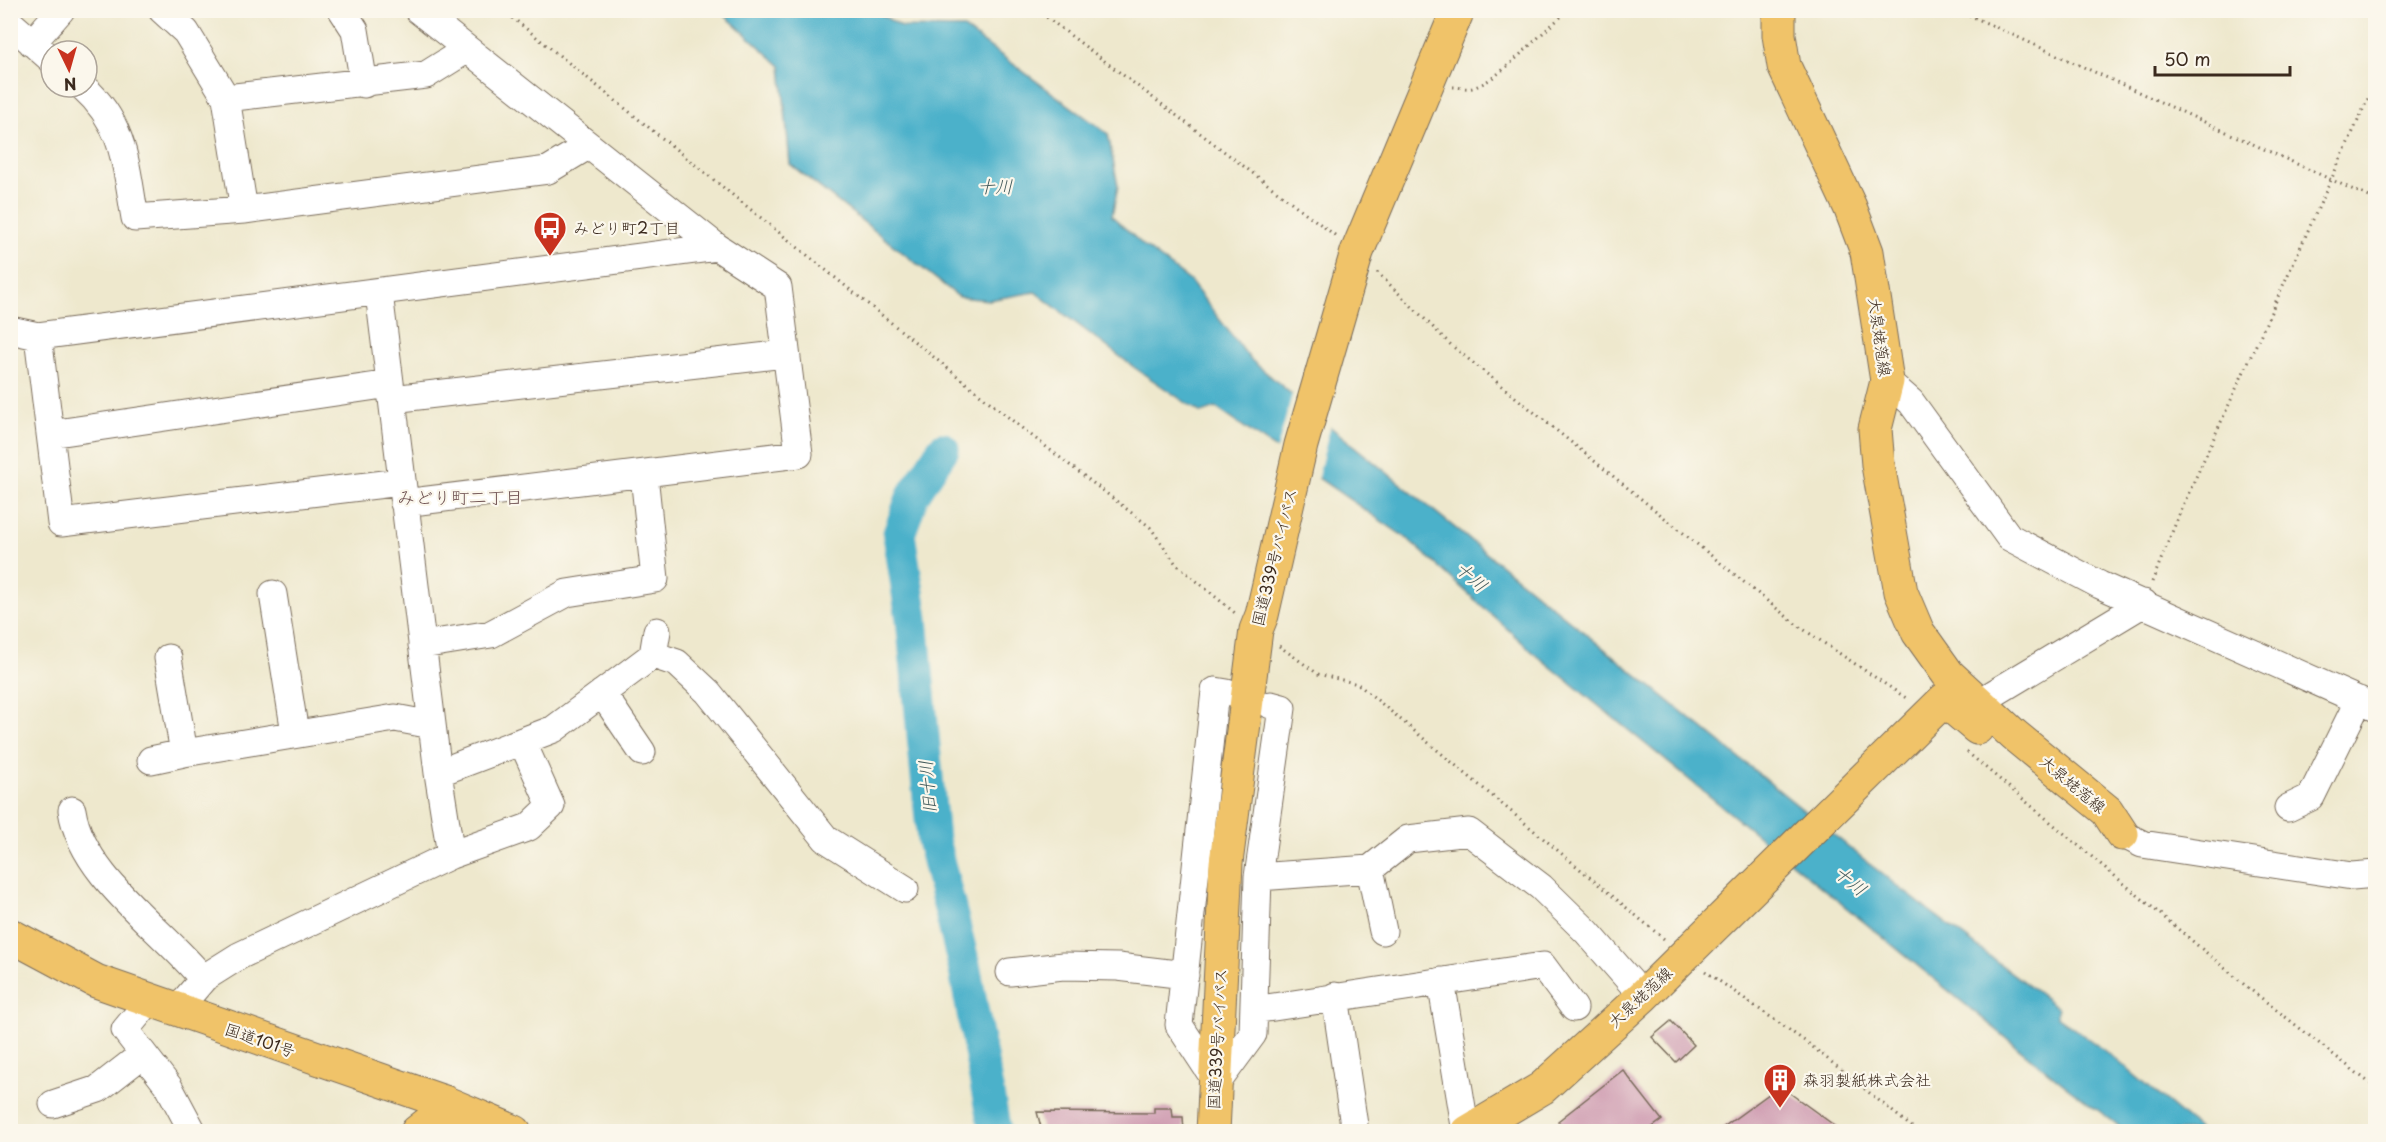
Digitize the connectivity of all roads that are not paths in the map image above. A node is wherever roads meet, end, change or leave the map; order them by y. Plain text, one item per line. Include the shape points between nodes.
1 (61, 10) edge
2 (162, 10) edge
3 (342, 10) edge
4 (418, 10) edge
5 (1458, 10) edge
6 (1779, 10) edge
7 (10, 23) edge
8 (48, 39) edge
9 (39, 48) edge
10 (466, 50) junction
11 (364, 84) junction
12 (226, 98) junction
13 (94, 99) edge
14 (586, 147) junction
15 (244, 210) junction
16 (717, 247) junction
17 (379, 292) junction
18 (10, 330) edge
19 (38, 336) junction
20 (785, 354) junction
21 (1887, 381) junction
22 (391, 392) junction
23 (50, 434) junction
24 (644, 475) junction
25 (403, 493) junction
26 (273, 594) dead end
27 (2144, 603) junction
28 (422, 645) junction
29 (168, 658) dead end
30 (602, 693) junction
31 (1227, 693) dead end
32 (1978, 703) junction
33 (2367, 704) edge
34 (1271, 705) dead end
35 (432, 725) junction
36 (295, 733) junction
37 (522, 741) junction
38 (642, 752) dead end
39 (184, 753) junction
40 (151, 759) dead end
41 (438, 773) junction
42 (2288, 808) dead end
43 (72, 810) dead end
44 (2122, 834) junction
45 (451, 855) junction
46 (1370, 869) junction
47 (2376, 874) edge
48 (1258, 877) junction
49 (904, 889) dead end
50 (1383, 931) dead end
51 (10, 935) edge
52 (1010, 972) dead end
53 (1185, 975) junction
54 (203, 979) junction
55 (1442, 981) junction
56 (1335, 996) junction
57 (1643, 996) junction
58 (163, 1005) junction
59 (1574, 1008) dead end
60 (1254, 1010) junction
61 (143, 1054) junction
62 (1214, 1082) junction
63 (444, 1102) junction
64 (53, 1104) dead end
65 (193, 1131) edge
66 (417, 1131) edge
67 (515, 1131) edge
68 (1213, 1131) edge
69 (1355, 1131) edge
70 (1467, 1131) edge

1 - 8 street
2 - 12 street via 186,33
3 - 11 street via 354,30
4 - 10 street
5 - 62 main road, 国道339号バイパス via 1356,258 1301,445 1259,623 1226,863
6 - 21 main road, 大泉姥萢線 via 1784,66 1867,252
7 - 9 street
10 - 11 street via 426,75
10 - 14 street
11 - 12 street
12 - 15 street
13 - 15 street via 111,118 122,141 135,218
14 - 15 street via 548,170
14 - 16 street
16 - 17 street
16 - 20 street via 778,287
17 - 19 street
17 - 22 street
18 - 19 street
19 - 23 street
20 - 22 street
20 - 24 street via 799,454
21 - 27 street via 1911,402 2009,537 2100,585
21 - 32 main road, 大泉姥萢線 via 1875,429 1901,592 1918,632 1948,674
22 - 23 street
22 - 25 street
23 - 25 street via 61,523
24 - 25 street
24 - 28 street via 655,579 567,592 491,634
25 - 28 street
26 - 36 street
27 - 32 street
27 - 33 street
28 - 35 street
29 - 39 street
30 - 37 street via 554,729
30 - 38 street
30 - 49 street via 655,643 708,692 826,839
31 - 53 street via 1215,691
32 - 44 main road, 大泉姥萢線 via 2107,811
33 - 42 street via 2311,797
34 - 48 street via 1282,708
35 - 36 street via 395,718
35 - 41 street
36 - 39 street
37 - 41 street
37 - 45 street via 551,806 529,827
39 - 40 street
41 - 45 street
43 - 54 street via 85,851 150,927 182,953
44 - 47 street via 2142,844 2352,876
44 - 57 main road, 大泉姥萢線 via 2085,818 1944,700
45 - 54 street via 239,956
46 - 48 street
46 - 50 street
46 - 57 street via 1408,839 1469,832 1540,887 1587,932
48 - 60 street
51 - 58 main road, 国道101号 via 96,981
52 - 53 street via 1063,966 1118,967
53 - 62 street via 1179,1025
54 - 58 street
55 - 56 street
55 - 59 street via 1543,966
55 - 70 street
56 - 60 street
56 - 69 street
57 - 70 main road, 大泉姥萢線 via 1542,1088
58 - 61 street via 125,1030
58 - 63 main road, 国道101号
60 - 62 street via 1253,1034
61 - 64 street via 98,1089
61 - 65 street via 169,1087
62 - 68 main road, 国道339号バイパス
63 - 66 main road
63 - 67 main road, 国道101号

